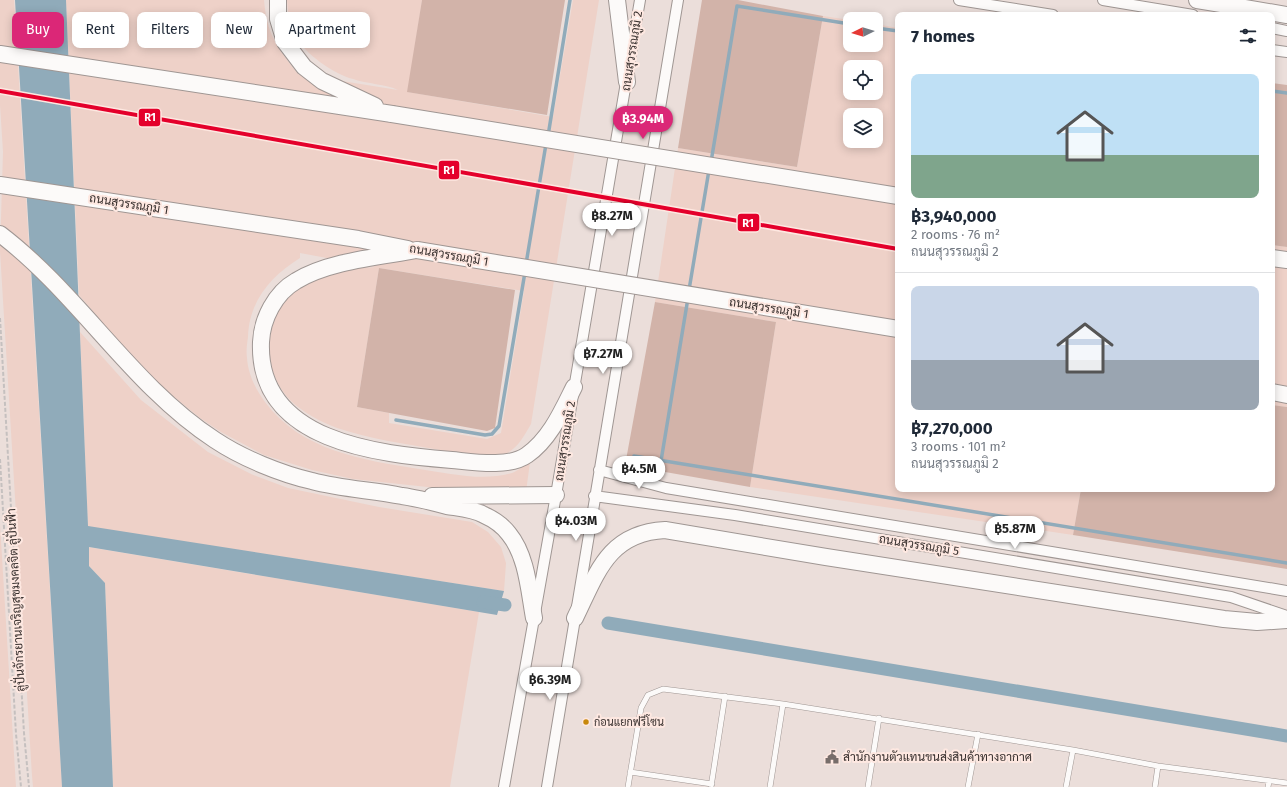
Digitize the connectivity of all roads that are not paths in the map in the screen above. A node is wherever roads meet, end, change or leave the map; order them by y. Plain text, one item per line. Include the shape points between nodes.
1 (278, 0) edge
2 (617, 0) edge
3 (640, 0) edge
4 (678, 0) edge
5 (959, 0) edge
6 (1103, 0) edge
7 (1197, 0) edge
8 (1034, 12) edge
9 (1175, 12) edge
10 (1269, 12) edge
11 (1275, 13) edge
12 (1287, 15) edge
13 (1275, 29) edge
14 (1287, 31) edge
15 (1275, 50) edge
16 (1287, 52) edge
17 (0, 54) edge
18 (627, 82) junction
19 (392, 114) junction
20 (0, 185) edge
21 (895, 196) edge
22 (0, 234) edge
23 (417, 250) junction
24 (1275, 258) edge
25 (1287, 260) edge
26 (895, 329) edge
27 (574, 387) junction
28 (1275, 393) edge
29 (1287, 395) edge
30 (599, 470) junction
31 (402, 496) junction
32 (556, 496) junction
33 (594, 496) junction
34 (1287, 591) edge
35 (1287, 616) edge
36 (534, 618) junction
37 (575, 618) junction
38 (1287, 620) edge
39 (725, 696) junction
40 (783, 704) junction
41 (879, 718) junction
42 (978, 734) junction
43 (1073, 750) junction
44 (1158, 766) junction
45 (630, 772) junction
46 (1269, 781) junction
47 (1287, 783) edge
48 (712, 785) edge
49 (504, 787) edge
50 (547, 787) edge
51 (628, 787) edge
52 (770, 787) edge
53 (868, 787) edge
54 (968, 787) edge
55 (1066, 787) edge
56 (1155, 787) edge
57 (1268, 787) edge

1 - 19 highway via 278,19 285,42 304,68 322,81
2 - 18 highway
3 - 18 street, ถนนสุวรรณภูมิ 2
4 - 30 street
5 - 8 street
6 - 9 street
7 - 10 highway
11 - 12 highway
13 - 14 street
15 - 16 street
17 - 19 highway
18 - 27 street, ถนนสุวรรณภูมิ 2
19 - 21 highway, bridge
20 - 23 highway, ถนนสุวรรณภูมิ 1
22 - 31 highway via 56,283 153,388 216,441 259,462 310,481
23 - 26 highway, ถนนสุวรรณภูมิ 1, bridge
23 - 27 highway via 322,270 295,281 275,300 262,328 260,357 267,382 282,408 305,426 355,446 395,455 491,463 509,461 526,455 553,427
24 - 25 highway
27 - 32 street, ถนนสุวรรณภูมิ 2
28 - 29 highway
30 - 33 street
30 - 34 street, ถนนสุวรรณภูมิ 5 via 666,488
31 - 32 highway
31 - 36 highway via 483,514 497,522 517,547 523,563
32 - 36 street, ถนนสุวรรณภูมิ 2
33 - 35 street, ถนนสุวรรณภูมิ 5 via 735,515 1231,597
33 - 37 street
36 - 49 street, ถนนสุวรรณภูมิ 2
37 - 38 highway via 595,577 617,546 634,535 665,530 1224,618 1257,622
37 - 50 street
39 - 40 lane
39 - 45 lane via 663,689 648,695 641,708
39 - 48 lane
40 - 41 lane
40 - 52 lane
41 - 42 lane
41 - 53 lane
42 - 43 lane
42 - 54 lane
43 - 44 lane
43 - 55 lane
44 - 46 lane
44 - 56 lane
45 - 48 lane
45 - 51 lane
46 - 47 lane
46 - 57 lane

